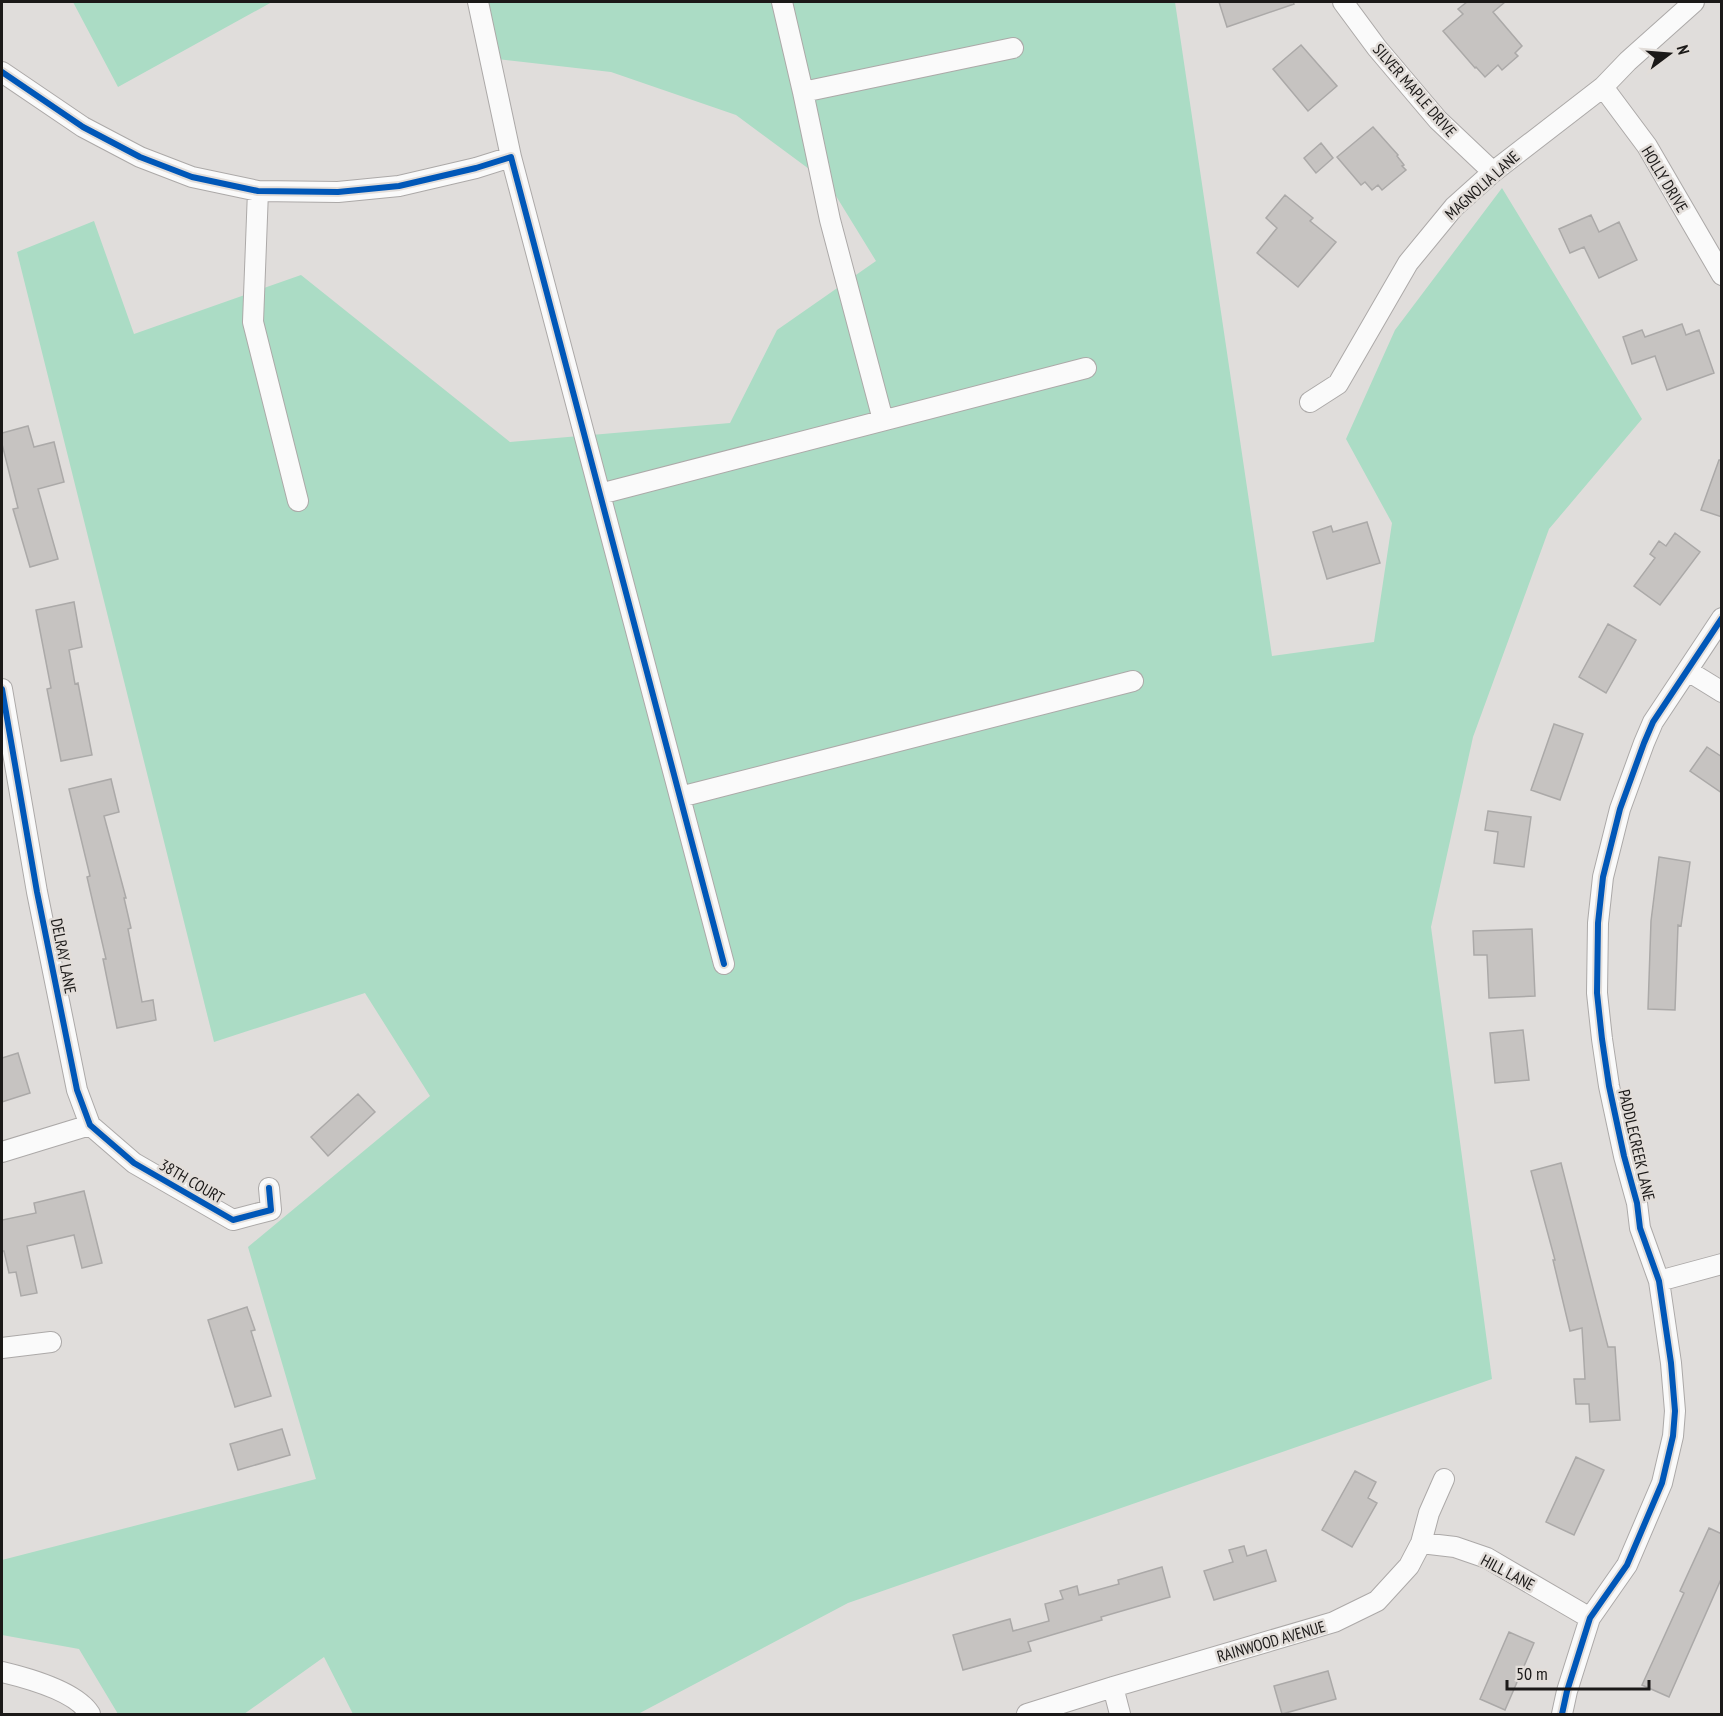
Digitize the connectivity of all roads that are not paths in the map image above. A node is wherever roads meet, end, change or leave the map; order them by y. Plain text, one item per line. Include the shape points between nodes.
1 (478, 2) edge
2 (782, 2) edge
3 (1343, 2) edge
4 (1694, 2) edge
5 (1013, 48) dead end
6 (2, 72) edge
7 (1603, 87) junction
8 (803, 92) junction
9 (511, 157) junction
10 (1493, 172) junction
11 (258, 191) junction
12 (1722, 275) edge
13 (1086, 368) dead end
14 (1310, 402) dead end
15 (883, 420) junction
16 (600, 494) junction
17 (298, 501) dead end
18 (1722, 618) edge
19 (1688, 671) junction
20 (1133, 681) dead end
21 (2, 689) edge
22 (1722, 692) edge
23 (680, 797) junction
24 (724, 964) dead end
25 (90, 1125) junction
26 (2, 1152) edge
27 (269, 1188) dead end
28 (1722, 1264) edge
29 (1659, 1281) junction
30 (51, 1342) dead end
31 (2, 1348) edge
32 (1444, 1479) dead end
33 (1421, 1543) junction
34 (1590, 1618) junction
35 (2, 1672) edge
36 (1113, 1687) junction
37 (90, 1714) edge
38 (1027, 1714) edge
39 (1120, 1714) edge
40 (1562, 1714) edge

1 - 9 street
2 - 8 street
3 - 10 street, SILVER MAPLE DRIVE via 1438,120
4 - 7 street, MAGNOLIA LANE
5 - 8 street
6 - 11 street via 83,127 140,157 192,177
7 - 10 street, MAGNOLIA LANE
7 - 12 street, HOLLY DRIVE via 1647,146
8 - 15 street via 830,220
9 - 11 street via 399,186 338,192
9 - 16 street
10 - 14 street, MAGNOLIA LANE via 1454,207 1408,262 1338,384
11 - 17 street via 253,322
13 - 15 street
15 - 16 street
16 - 23 street
18 - 19 street, PADDLECREEK LANE
19 - 22 street
19 - 29 street, PADDLECREEK LANE via 1653,722 1644,743 1613,832 1598,923 1597,993 1610,1086 1640,1228
20 - 23 street
21 - 25 street, DELRAY LANE via 37,892 77,1090
23 - 24 street
25 - 26 street
25 - 27 street, 38TH COURT via 134,1163 233,1220 271,1210
28 - 29 street
29 - 34 street, PADDLECREEK LANE via 1671,1363 1673,1436 1662,1483 1636,1546
30 - 31 street
32 - 33 street, RAINWOOD AVENUE
33 - 34 street, HILL LANE via 1455,1547 1487,1558
33 - 36 street, RAINWOOD AVENUE via 1408,1566 1377,1601 1334,1622
34 - 40 street, PADDLECREEK LANE
35 - 37 street via 25,1677 68,1696
36 - 38 street, RAINWOOD AVENUE
36 - 39 street

